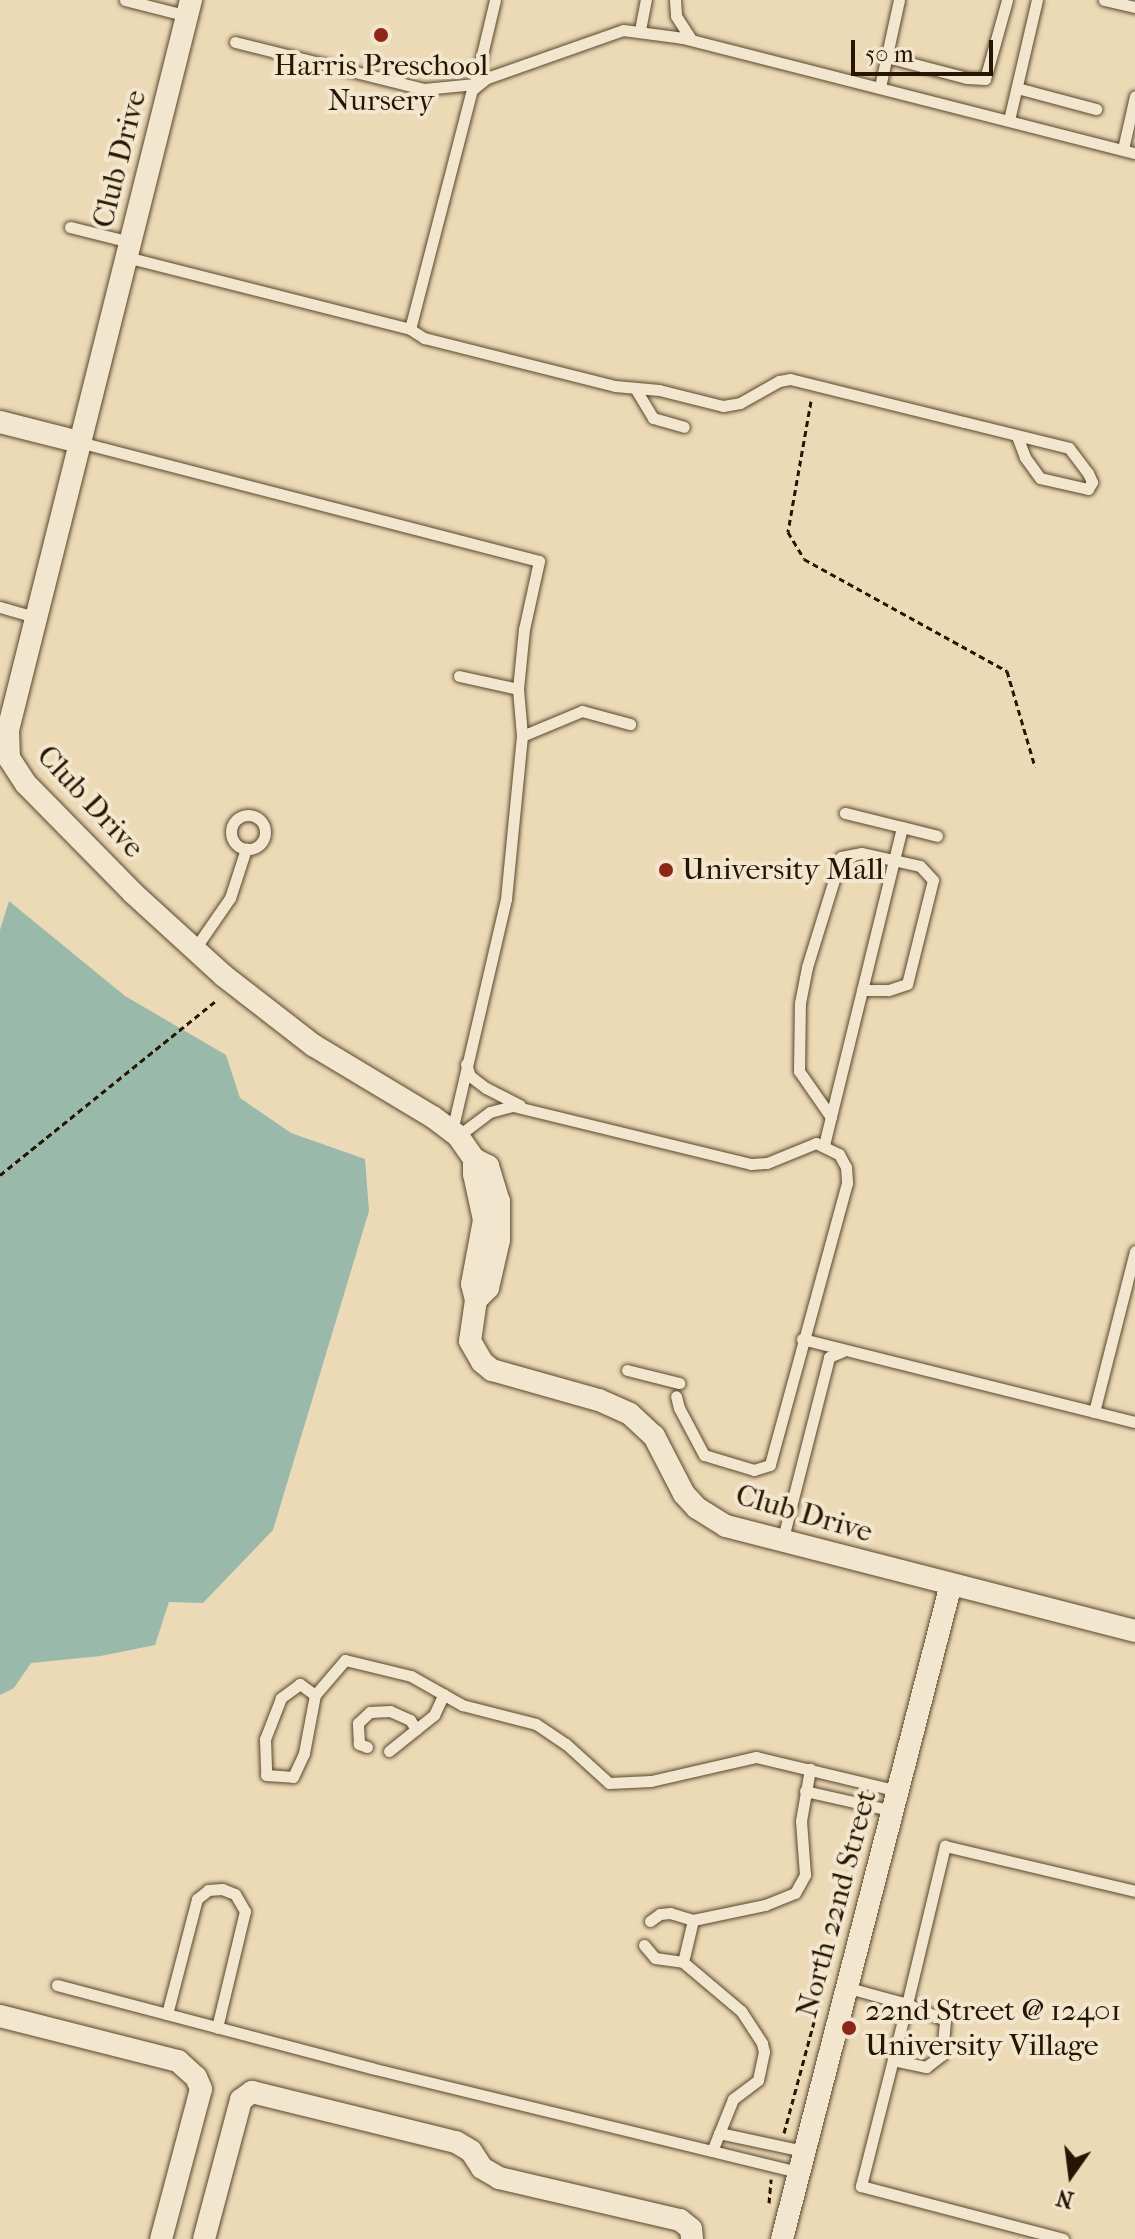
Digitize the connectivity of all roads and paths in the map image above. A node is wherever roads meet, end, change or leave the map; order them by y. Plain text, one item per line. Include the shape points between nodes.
1 (125, 0) edge
2 (495, 0) edge
3 (646, 0) edge
4 (675, 0) edge
5 (899, 0) edge
6 (1007, 0) edge
7 (1037, 0) edge
8 (1104, 0) edge
9 (1135, 7) edge
10 (190, 8) edge
11 (640, 30) junction
12 (692, 40) junction
13 (235, 42) dead end
14 (887, 57) junction
15 (475, 84) junction
16 (880, 87) junction
17 (1017, 88) junction
18 (1135, 98) edge
19 (1096, 109) dead end
20 (1009, 120) junction
21 (1129, 151) edge
22 (70, 227) dead end
23 (128, 250) junction
24 (410, 329) junction
25 (814, 385) junction
26 (635, 388) junction
27 (0, 422) edge
28 (684, 427) dead end
29 (1017, 436) junction
30 (79, 442) junction
31 (0, 607) edge
32 (36, 617) junction
33 (459, 676) dead end
34 (518, 689) junction
35 (630, 724) dead end
36 (522, 736) junction
37 (1035, 767) dead end
38 (845, 813) dead end
39 (902, 827) junction
40 (937, 836) dead end
41 (246, 849) dead end
42 (894, 860) junction
43 (194, 950) junction
44 (862, 990) junction
45 (218, 999) dead end
46 (466, 1061) junction
47 (524, 1107) junction
48 (831, 1117) junction
49 (455, 1133) junction
50 (824, 1145) junction
51 (0, 1175) edge
52 (1135, 1251) edge
53 (802, 1339) junction
54 (859, 1350) dead end
55 (627, 1370) dead end
56 (679, 1383) dead end
57 (676, 1396) dead end
58 (1094, 1412) dead end
59 (1135, 1422) edge
60 (782, 1542) junction
61 (951, 1584) junction
62 (1135, 1631) edge
63 (444, 1694) junction
64 (315, 1695) junction
65 (416, 1729) junction
66 (367, 1747) dead end
67 (389, 1751) dead end
68 (810, 1769) junction
69 (805, 1791) junction
70 (896, 1801) junction
71 (1135, 1891) edge
72 (693, 1920) junction
73 (650, 1921) dead end
74 (836, 1940) dead end
75 (644, 1945) dead end
76 (683, 1962) junction
77 (57, 1985) dead end
78 (844, 1987) junction
79 (907, 2004) junction
80 (167, 2014) junction
81 (0, 2016) edge
82 (217, 2028) junction
83 (893, 2060) junction
84 (719, 2133) junction
85 (780, 2146) junction
86 (712, 2151) junction
87 (801, 2161) junction
88 (161, 2239) edge
89 (204, 2239) edge
90 (692, 2239) edge
91 (782, 2239) edge
92 (1063, 2239) edge

1 - 10 lane
2 - 15 lane
3 - 11 lane
4 - 12 lane via 679,24
5 - 14 lane
6 - 14 lane via 985,79
7 - 17 lane
8 - 9 lane
10 - 23 street, Club Drive
11 - 12 lane
11 - 15 lane via 615,32
12 - 16 lane
13 - 15 lane via 424,89
14 - 16 lane
15 - 24 lane
16 - 20 lane
17 - 19 lane
17 - 20 lane
18 - 21 lane
20 - 21 lane
22 - 23 lane
23 - 24 lane
23 - 30 street, Club Drive
24 - 26 lane via 446,344
25 - 26 lane via 779,381 730,406
25 - 29 lane
25 - 37 path via 788,532 804,559 1007,671
26 - 28 lane via 653,418
27 - 30 street
29 - 29 lane via 1069,448 1088,473 1088,489 1040,478
30 - 32 street, Club Drive
30 - 34 lane via 539,561
31 - 32 lane
32 - 43 street, Club Drive via 8,730 9,758 26,784
33 - 34 lane
34 - 36 lane
35 - 36 lane via 582,711
36 - 46 lane via 506,899
38 - 39 lane
39 - 40 lane
39 - 42 lane
41 - 43 lane via 230,898
42 - 44 lane
42 - 44 lane via 920,866 933,880 907,984
42 - 48 lane via 862,853 841,857 807,967 800,1003 799,1071
43 - 49 street, Club Drive via 313,1045
44 - 48 lane
45 - 51 path
46 - 47 lane via 470,1076
46 - 49 lane
47 - 49 lane via 490,1112
47 - 50 lane via 751,1164 767,1163 807,1145
48 - 50 lane
49 - 60 street, Club Drive via 474,1159 488,1166 500,1215 488,1288 476,1300 470,1341 482,1362 502,1374 599,1400 630,1414 654,1436 697,1508 726,1526
50 - 53 lane via 844,1161 847,1183
52 - 58 lane
53 - 57 lane via 772,1460 765,1469 704,1455
53 - 59 lane
54 - 60 lane via 837,1351 829,1357
55 - 56 lane
60 - 61 street, Club Drive
61 - 62 street, Club Drive
61 - 70 street, North 22nd Street
63 - 64 lane via 411,1676 345,1660
63 - 65 lane via 439,1709
63 - 68 lane via 462,1705 536,1724 609,1783 651,1781 756,1757
64 - 64 lane via 304,1753 293,1777 266,1775 265,1739 281,1698 300,1684
65 - 66 lane via 390,1711 370,1712 358,1723 359,1744
65 - 67 lane
68 - 69 lane
68 - 70 lane
69 - 70 lane
69 - 72 lane via 801,1821 806,1866 795,1893
70 - 78 street, North 22nd Street
71 - 79 lane via 945,1846
72 - 73 lane via 670,1913
72 - 76 lane
74 - 85 path
75 - 76 lane via 655,1958
76 - 84 lane via 741,2011 762,2043 758,2080 733,2099
77 - 80 lane
78 - 79 lane
78 - 87 street, North 22nd Street
79 - 83 lane
79 - 83 lane via 945,2020 942,2055 926,2067
80 - 82 lane
80 - 82 lane via 197,1899 208,1890 222,1889 235,1894 245,1911
81 - 88 street via 178,2061 196,2077 201,2089
82 - 86 lane
83 - 92 lane via 861,2186
84 - 85 lane
84 - 86 lane
85 - 87 lane
86 - 87 lane
87 - 91 street, North 22nd Street
89 - 90 street via 241,2100 252,2092 456,2142 499,2178 680,2220 691,2229

